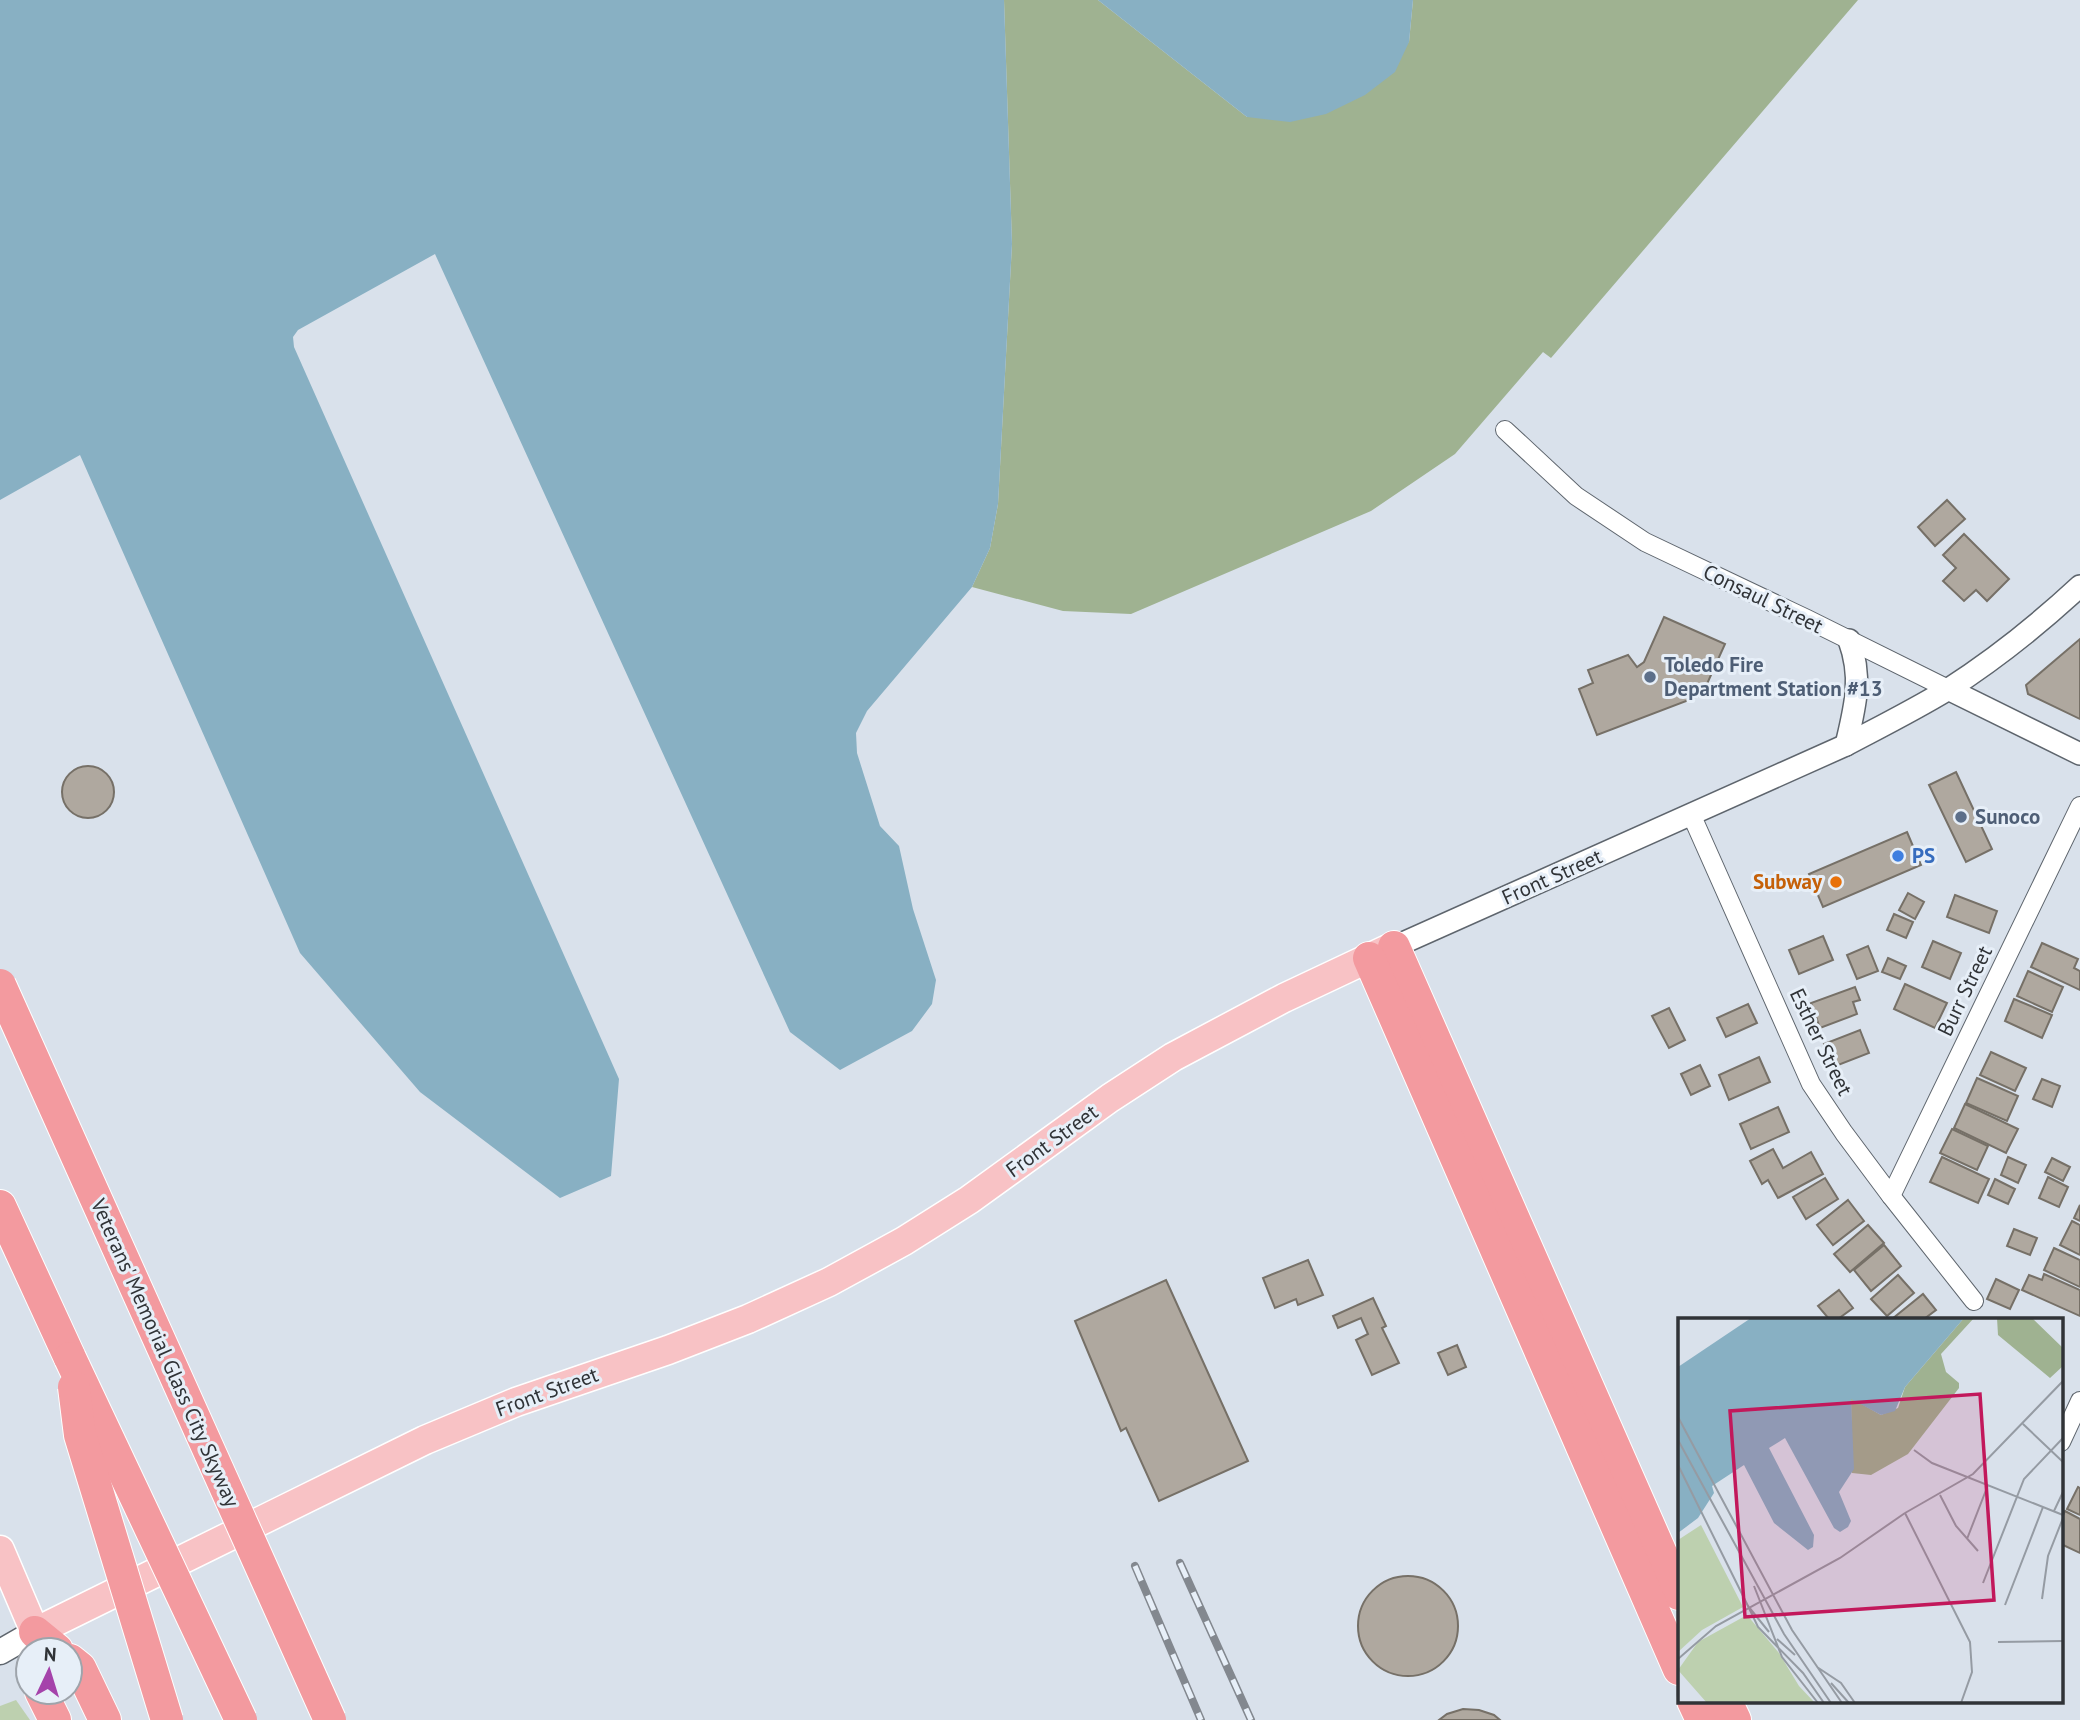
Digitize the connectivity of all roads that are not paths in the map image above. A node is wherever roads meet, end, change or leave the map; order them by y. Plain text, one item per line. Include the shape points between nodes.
1 (1505, 430) dead end
2 (2080, 586) edge
3 (1849, 640) junction
4 (1948, 689) junction
5 (1846, 745) junction
6 (2080, 754) edge
7 (2080, 806) edge
8 (1691, 814) junction
9 (1381, 952) junction
10 (0, 985) edge
11 (1891, 1196) junction
12 (0, 1206) edge
13 (1974, 1301) dead end
14 (70, 1358) junction
15 (2080, 1401) edge
16 (2062, 1440) edge
17 (0, 1549) edge
18 (1678, 1592) edge
19 (39, 1636) edge
20 (58, 1636) edge
21 (1678, 1667) edge
22 (84, 1676) edge
23 (1693, 1702) edge
24 (1726, 1702) edge
25 (106, 1720) edge
26 (167, 1720) edge
27 (241, 1720) edge
28 (330, 1720) edge
29 (1702, 1720) edge
30 (1735, 1720) edge

1 - 3 street, Consaul Street via 1576,496 1645,542
2 - 4 street, Front Street via 2048,616
3 - 4 street, Consaul Street
3 - 5 street via 1857,679
4 - 5 street, Front Street
4 - 6 street, Consaul Street
5 - 8 street, Front Street
7 - 11 street, Burr Street
8 - 9 street, Front Street
8 - 11 street, Esther Street via 1811,1084
9 - 18 highway
9 - 20 main road, Front Street via 1173,1057 970,1200 829,1282 748,1319 516,1402 425,1440
9 - 21 highway
10 - 28 highway, Veterans' Memorial Glass City Skyway, bridge
11 - 13 street, Esther Street
12 - 14 highway
14 - 26 highway, bridge via 80,1435
14 - 27 highway, bridge
15 - 16 street
17 - 19 main road
22 - 25 highway
23 - 29 highway
24 - 30 highway

